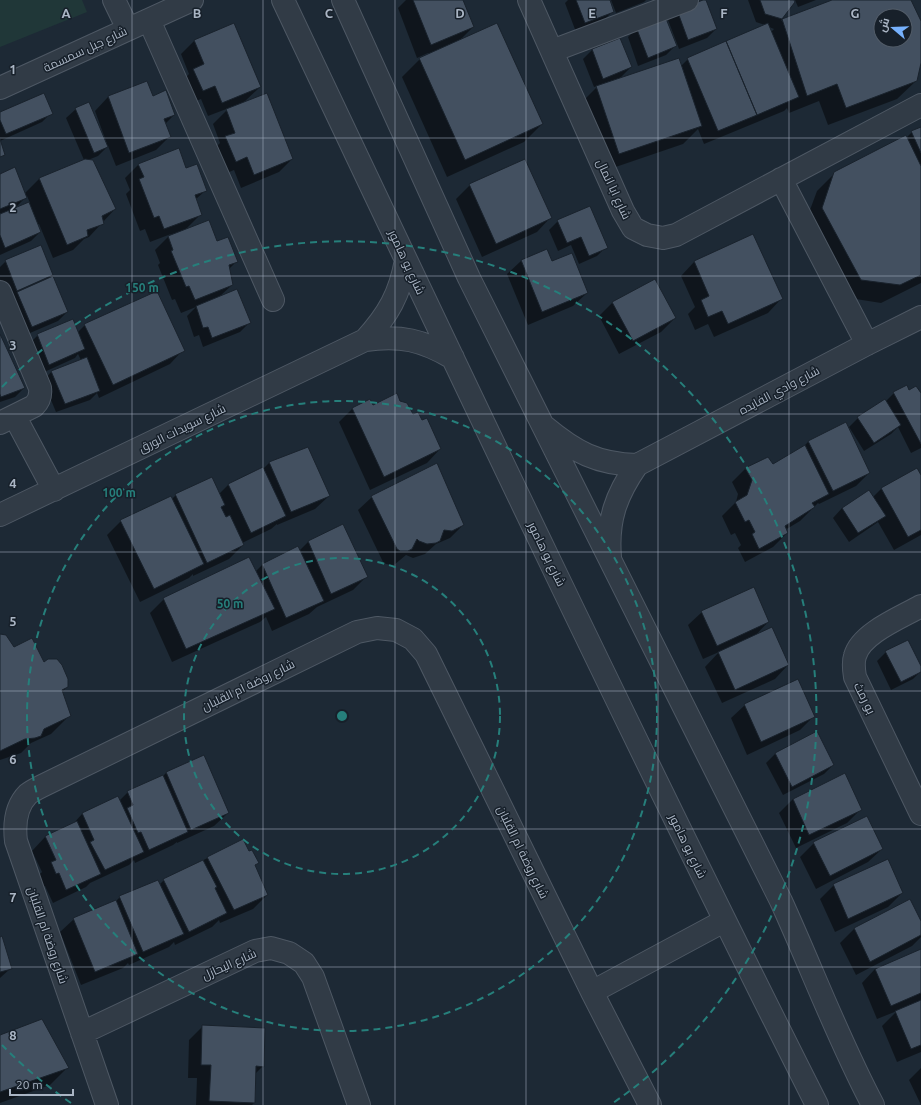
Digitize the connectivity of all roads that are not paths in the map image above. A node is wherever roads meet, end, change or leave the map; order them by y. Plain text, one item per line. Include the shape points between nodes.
1 (114, 0) edge
2 (192, 0) edge
3 (283, 0) edge
4 (343, 0) edge
5 (528, 0) edge
6 (687, 0) edge
7 (173, 5) edge
8 (149, 20) junction
9 (128, 29) junction
10 (552, 51) junction
11 (0, 88) edge
12 (921, 105) edge
13 (781, 178) junction
14 (406, 260) junction
15 (0, 292) edge
16 (273, 300) dead end
17 (921, 317) edge
18 (364, 340) junction
19 (867, 344) junction
20 (453, 358) junction
21 (8, 420) edge
22 (541, 424) junction
23 (637, 465) junction
24 (54, 490) junction
25 (0, 515) edge
26 (610, 563) junction
27 (921, 606) edge
28 (921, 814) edge
29 (724, 921) junction
30 (592, 992) junction
31 (82, 1033) junction
32 (107, 1105) edge
33 (359, 1105) edge
34 (650, 1105) edge
35 (817, 1105) edge
36 (873, 1105) edge

1 - 9 street
2 - 7 street, شارع جبل سمسمة
3 - 14 street, شارع بو هامور
4 - 22 street via 469,278
5 - 10 street, شارع ابا انمال
6 - 10 street
7 - 8 street, شارع جبل سمسمة
8 - 9 street, شارع جبل سمسمة
8 - 16 street
9 - 11 street, شارع جبل سمسمة
10 - 13 street, شارع ابا انمال via 623,211 633,228 647,235 663,238 676,235
12 - 13 street, شارع ابا انمال
13 - 19 street
14 - 18 street, شارع سويدات الورق via 397,295 388,312
14 - 20 street, شارع بو هامور
15 - 21 street via 40,388 39,398 34,406
17 - 19 street, شارع وادي الفايده
18 - 20 street, شارع سويدات الورق via 402,338 420,342
18 - 24 street, شارع سويدات الورق
19 - 23 street, شارع وادي الفايده
20 - 29 street, شارع بو هامور
21 - 24 street
22 - 23 street via 585,455 607,462
22 - 26 street
23 - 26 street, شارع وادي الفايده via 616,501 611,521
24 - 25 street, شارع سويدات الورق
26 - 36 street via 780,901 858,1077
27 - 28 street, بو رمث via 870,634 855,655 854,666 855,677
29 - 30 street
29 - 35 street, شارع بو هامور
30 - 31 street, شارع روضة ام القلبان via 426,654 413,639 396,630 377,628 357,632 28,794 18,808 14,824 16,842
30 - 34 street, شارع روضة ام القلبان
31 - 32 street, شارع روضة ام القلبان
31 - 33 street, شارع اليحازل via 255,951 272,948 289,953 304,963 313,976

